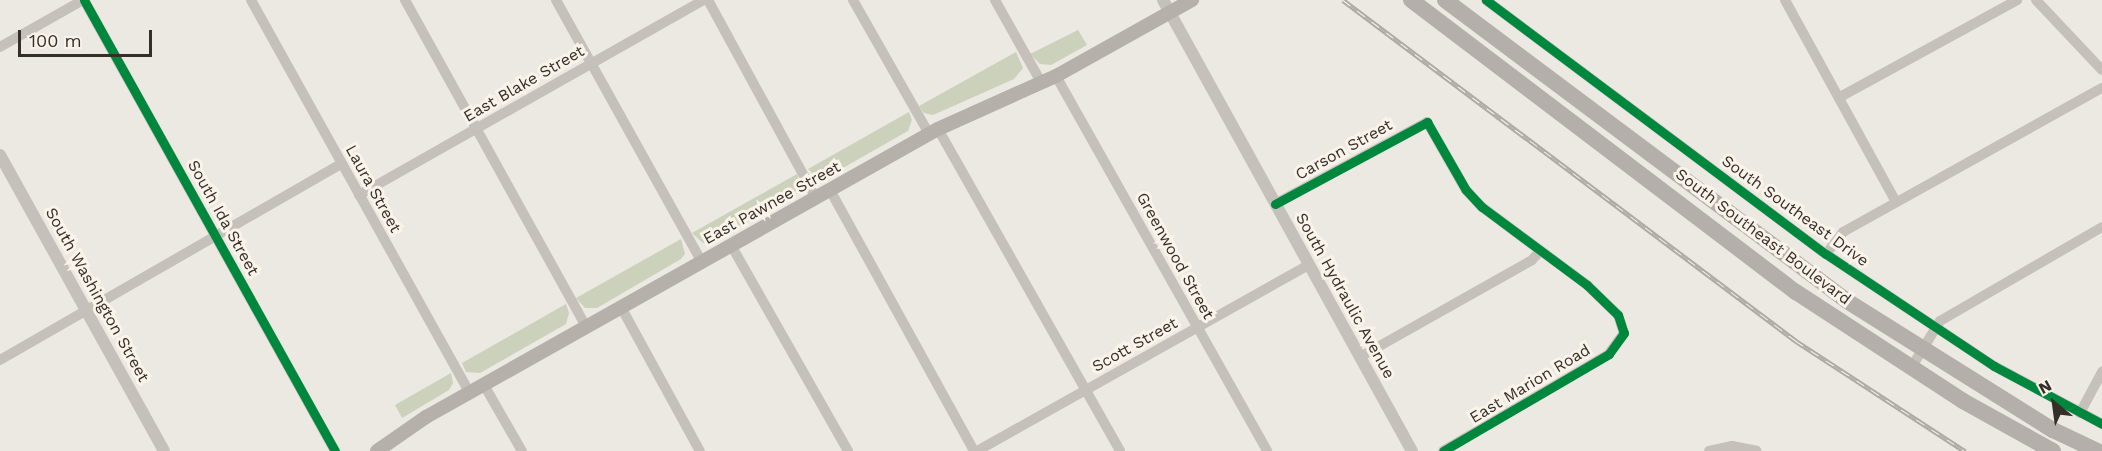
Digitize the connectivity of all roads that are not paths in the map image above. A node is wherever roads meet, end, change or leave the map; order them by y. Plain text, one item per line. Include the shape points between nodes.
1 (83, 0) edge
2 (251, 0) edge
3 (405, 0) edge
4 (556, 0) edge
5 (706, 0) edge
6 (853, 0) edge
7 (995, 0) edge
8 (1163, 0) edge
9 (1192, 0) edge
10 (1411, 0) edge
11 (1445, 0) edge
12 (1486, 0) edge
13 (1785, 0) edge
14 (2017, 0) edge
15 (2036, 0) edge
16 (1170, 13) junction
17 (0, 47) edge
18 (592, 63) junction
19 (2102, 70) edge
20 (1056, 76) junction
21 (1041, 82) junction
22 (2102, 88) edge
23 (1840, 98) junction
24 (476, 129) junction
25 (933, 131) junction
26 (0, 155) edge
27 (341, 164) junction
28 (830, 189) junction
29 (359, 195) junction
30 (816, 198) junction
31 (1896, 202) junction
32 (1275, 204) junction
33 (2102, 227) edge
34 (215, 236) junction
35 (731, 245) junction
36 (1540, 251) junction
37 (1826, 254) junction
38 (701, 261) junction
39 (1309, 265) junction
40 (621, 307) junction
41 (86, 309) junction
42 (1937, 326) junction
43 (586, 327) junction
44 (1197, 327) junction
45 (1922, 350) junction
46 (1360, 357) junction
47 (0, 360) edge
48 (1911, 368) junction
49 (2102, 372) edge
50 (484, 385) junction
51 (1085, 390) junction
52 (470, 393) junction
53 (2080, 413) junction
54 (2102, 424) edge
55 (164, 451) edge
56 (335, 451) edge
57 (376, 451) edge
58 (522, 451) edge
59 (700, 451) edge
60 (848, 451) edge
61 (975, 451) edge
62 (1120, 451) edge
63 (1267, 451) edge
64 (1412, 451) edge
65 (1443, 451) edge
66 (1709, 451) edge
67 (1757, 451) edge
68 (2053, 451) edge
69 (2097, 451) edge

1 - 17 street
1 - 34 street, South Ida Street
2 - 27 street, Laura Street
3 - 24 street
4 - 18 street
5 - 18 street, East Blake Street
5 - 30 street
6 - 25 street
7 - 21 street
8 - 16 street, South Hydraulic Avenue
9 - 16 main road, East Pawnee Street
10 - 48 main road, South Southeast Boulevard via 1796,292
11 - 45 main road, South Southeast Boulevard via 1780,253
12 - 37 street, South Southeast Drive
13 - 23 street
14 - 23 street
15 - 19 street
16 - 20 main road, East Pawnee Street
16 - 32 street, South Hydraulic Avenue
18 - 24 street, East Blake Street
18 - 38 street
20 - 21 main road, East Pawnee Street
20 - 44 street, Greenwood Street
21 - 25 main road, East Pawnee Street
22 - 31 street
23 - 31 street
24 - 29 street, East Blake Street
24 - 43 street
25 - 28 main road, East Pawnee Street
25 - 51 street
26 - 41 street, South Washington Street
27 - 29 street, Laura Street
27 - 34 street
28 - 30 main road, East Pawnee Street
28 - 61 street
29 - 52 street, Laura Street
30 - 35 main road, East Pawnee Street
31 - 37 street via 1843,232
32 - 36 street, Carson Street via 1427,122 1466,190
32 - 39 street, South Hydraulic Avenue
33 - 42 street via 1996,285
34 - 41 street
34 - 56 street, South Ida Street
35 - 38 main road, East Pawnee Street
35 - 60 street
36 - 46 street via 1532,260
36 - 65 street, East Marion Road via 1587,285 1618,315 1624,333 1609,354 1584,371
37 - 42 street, South Southeast Drive
38 - 40 main road, East Pawnee Street
39 - 44 street, Scott Street
39 - 46 street, South Hydraulic Avenue
40 - 43 main road, East Pawnee Street
40 - 59 street
41 - 47 street
41 - 55 street, South Washington Street
42 - 45 street
42 - 53 street, South Southeast Drive via 1994,366
43 - 50 main road, East Pawnee Street
44 - 51 street, Scott Street
44 - 63 street, Greenwood Street
45 - 48 street
45 - 69 main road, South Southeast Boulevard via 2053,430
46 - 64 street, South Hydraulic Avenue
48 - 68 main road, South Southeast Boulevard
49 - 53 street
50 - 52 main road, East Pawnee Street
50 - 58 street
51 - 61 street, Scott Street
51 - 62 street
52 - 57 main road, East Pawnee Street
53 - 54 street, South Southeast Drive
66 - 67 street via 1732,446

